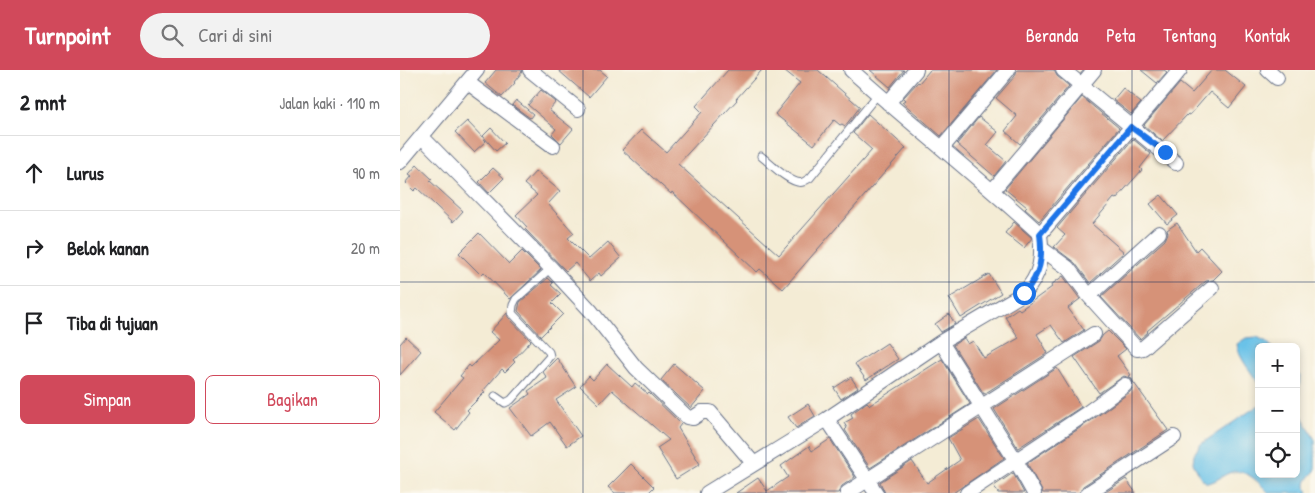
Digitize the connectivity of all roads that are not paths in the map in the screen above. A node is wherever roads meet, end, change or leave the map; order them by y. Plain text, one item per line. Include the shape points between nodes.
1 (477, 70) edge
2 (530, 70) edge
3 (851, 70) edge
4 (916, 70) edge
5 (1008, 70) edge
6 (1063, 70) edge
7 (1094, 70) edge
8 (1180, 70) edge
9 (466, 82) junction
10 (1081, 85) junction
11 (883, 99) junction
12 (578, 109) dead end
13 (1131, 127) junction
14 (422, 138) junction
15 (553, 146) dead end
16 (942, 148) junction
17 (761, 156) dead end
18 (400, 162) edge
19 (1176, 162) dead end
20 (993, 190) junction
21 (1159, 233) dead end
22 (1040, 234) junction
23 (1042, 249) junction
24 (552, 268) junction
25 (1212, 288) dead end
26 (1089, 296) junction
27 (1094, 334) dead end
28 (942, 342) junction
29 (1125, 385) dead end
30 (495, 396) dead end
31 (982, 406) junction
32 (827, 419) junction
33 (1174, 437) dead end
34 (1016, 461) junction
35 (754, 464) junction
36 (867, 479) junction
37 (713, 492) edge
38 (847, 493) edge
39 (876, 493) edge
40 (968, 493) edge
41 (1034, 493) edge
42 (1088, 493) edge

1 - 9 street
2 - 12 street
3 - 11 street
4 - 11 street
5 - 16 street
6 - 10 street
7 - 10 street
8 - 13 street
9 - 14 street
9 - 15 street
10 - 13 street
10 - 20 street
11 - 16 street
11 - 17 lane via 810,178 802,182 783,175
13 - 19 street
13 - 22 street
14 - 18 street
14 - 24 street
16 - 20 street
20 - 22 street
21 - 26 street
22 - 23 street
23 - 26 street via 1068,268
23 - 28 street via 1039,271 1024,293
24 - 30 lane via 516,299 512,313 550,356 511,400 505,403
24 - 35 street via 636,368 690,418 710,412
25 - 26 street via 1140,350
27 - 31 street
28 - 31 street
28 - 32 street
29 - 34 street
31 - 34 street
31 - 36 street
32 - 35 street
32 - 36 street
33 - 42 street
34 - 40 street
34 - 41 street
35 - 37 street
36 - 38 street
36 - 39 street

